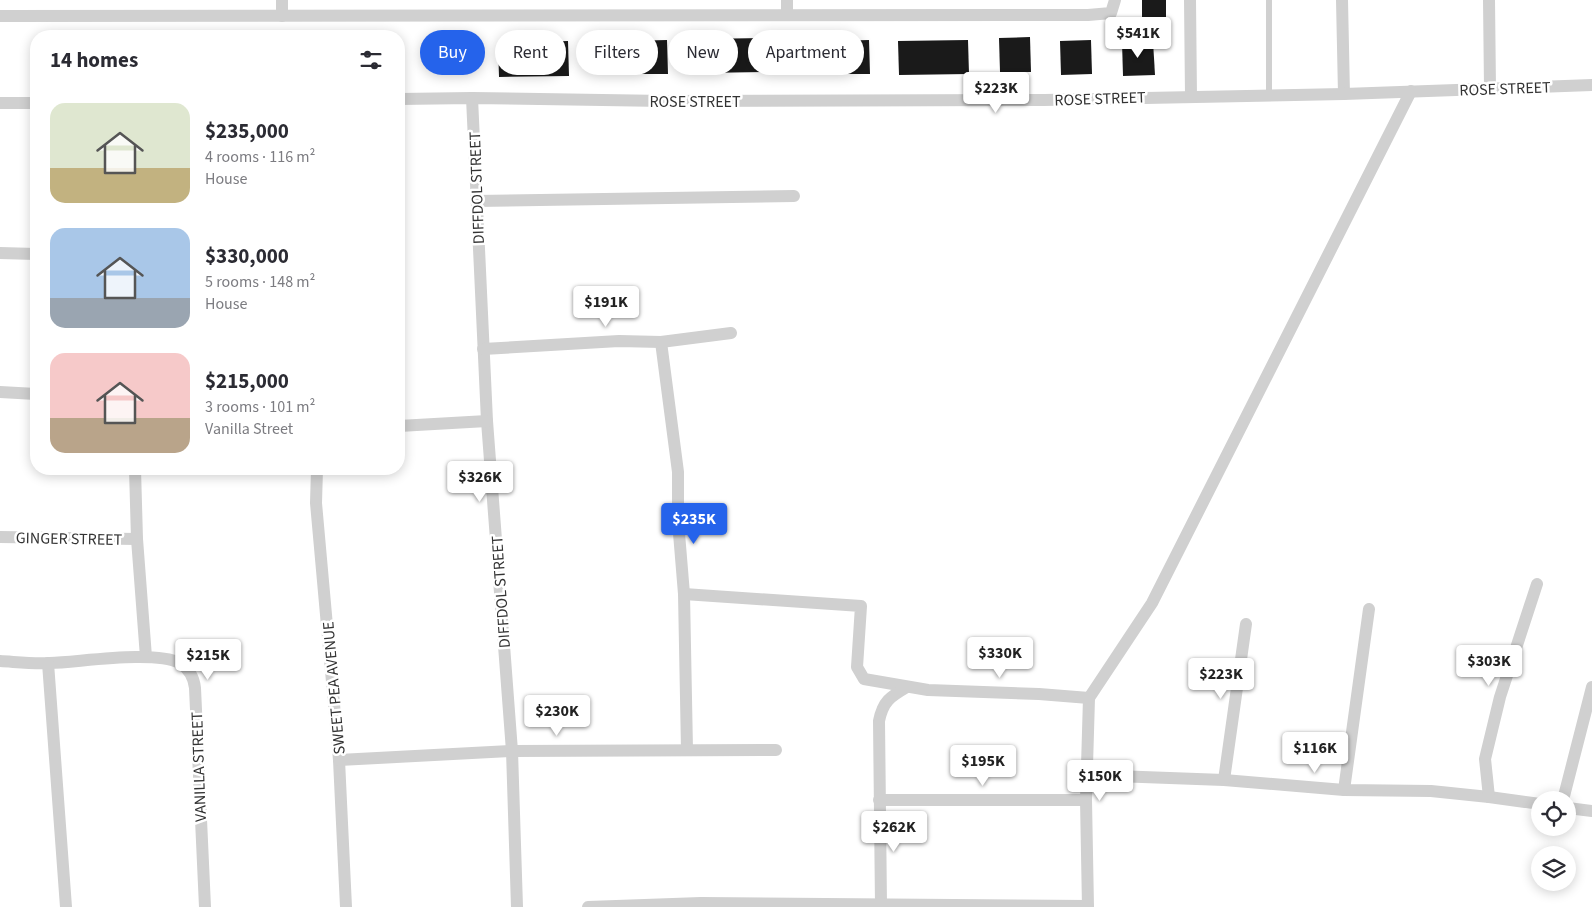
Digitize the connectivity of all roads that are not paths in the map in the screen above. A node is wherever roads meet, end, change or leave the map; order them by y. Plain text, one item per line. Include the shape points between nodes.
1 (282, 0) edge
2 (787, 0) edge
3 (1114, 0) edge
4 (1190, 0) edge
5 (1269, 0) edge
6 (1342, 0) edge
7 (1489, 0) edge
8 (787, 14) junction
9 (0, 16) edge
10 (282, 16) junction
11 (1592, 86) edge
12 (1490, 88) junction
13 (1412, 91) junction
14 (1344, 94) junction
15 (1269, 95) junction
16 (1191, 96) junction
17 (472, 98) junction
18 (405, 99) edge
19 (30, 102) edge
20 (0, 103) edge
21 (794, 196) dead end
22 (476, 200) junction
23 (0, 253) edge
24 (30, 254) edge
25 (731, 333) dead end
26 (661, 342) junction
27 (483, 349) junction
28 (0, 392) edge
29 (30, 394) edge
30 (487, 421) junction
31 (405, 426) edge
32 (135, 475) edge
33 (318, 475) edge
34 (0, 537) edge
35 (137, 539) junction
36 (1537, 584) dead end
37 (684, 594) junction
38 (1369, 609) dead end
39 (1246, 624) dead end
40 (146, 657) junction
41 (0, 662) edge
42 (48, 663) junction
43 (907, 687) junction
44 (1592, 687) edge
45 (1089, 698) junction
46 (687, 750) junction
47 (776, 750) dead end
48 (512, 751) junction
49 (339, 760) junction
50 (1088, 775) junction
51 (1224, 780) junction
52 (1344, 790) junction
53 (1565, 791) edge
54 (1489, 796) junction
55 (879, 800) junction
56 (1086, 800) junction
57 (1531, 803) edge
58 (1576, 809) edge
59 (1592, 811) edge
60 (882, 905) junction
61 (1088, 906) edge
62 (66, 907) edge
63 (205, 907) edge
64 (346, 907) edge
65 (517, 907) edge
66 (588, 907) edge

1 - 10 street
2 - 8 street
3 - 8 street via 1113,10 1108,14
4 - 16 street
5 - 15 lane
6 - 14 street
7 - 12 street
8 - 10 street
9 - 10 street
11 - 12 street, ROSE STREET
12 - 13 street, ROSE STREET
13 - 14 street, ROSE STREET
13 - 45 street via 1152,603
14 - 15 street, ROSE STREET
15 - 16 street, ROSE STREET
16 - 17 street, ROSE STREET via 665,102
17 - 18 street, ROSE STREET
17 - 22 street, DIFFDOL STREET
19 - 20 street
21 - 22 street
22 - 27 street, DIFFDOL STREET
23 - 24 street
25 - 26 street
26 - 27 street via 619,340
26 - 37 street via 678,472
27 - 30 street, DIFFDOL STREET
28 - 29 street
30 - 31 street
30 - 48 street, DIFFDOL STREET
32 - 35 street
33 - 49 street, SWEET PEA AVENUE via 316,503
34 - 35 street, GINGER STREET
35 - 40 street
36 - 54 street via 1500,698 1485,759
37 - 43 street via 861,606 857,667 864,679
37 - 46 street
38 - 52 street
39 - 51 street
40 - 42 street, VANILLA STREET
40 - 63 street, VANILLA STREET via 180,664 194,680
41 - 42 street, VANILLA STREET
42 - 62 street
43 - 45 street
43 - 55 street via 889,698 882,708 879,721
44 - 53 street
45 - 50 street
46 - 47 street
46 - 48 street
48 - 49 street
48 - 65 street, DIFFDOL STREET
49 - 64 street, SWEET PEA AVENUE
50 - 51 street
50 - 56 street
51 - 52 street
52 - 54 street via 1431,791
54 - 57 street
55 - 56 street
55 - 60 street
56 - 61 street
58 - 59 street
60 - 61 street
60 - 66 street

